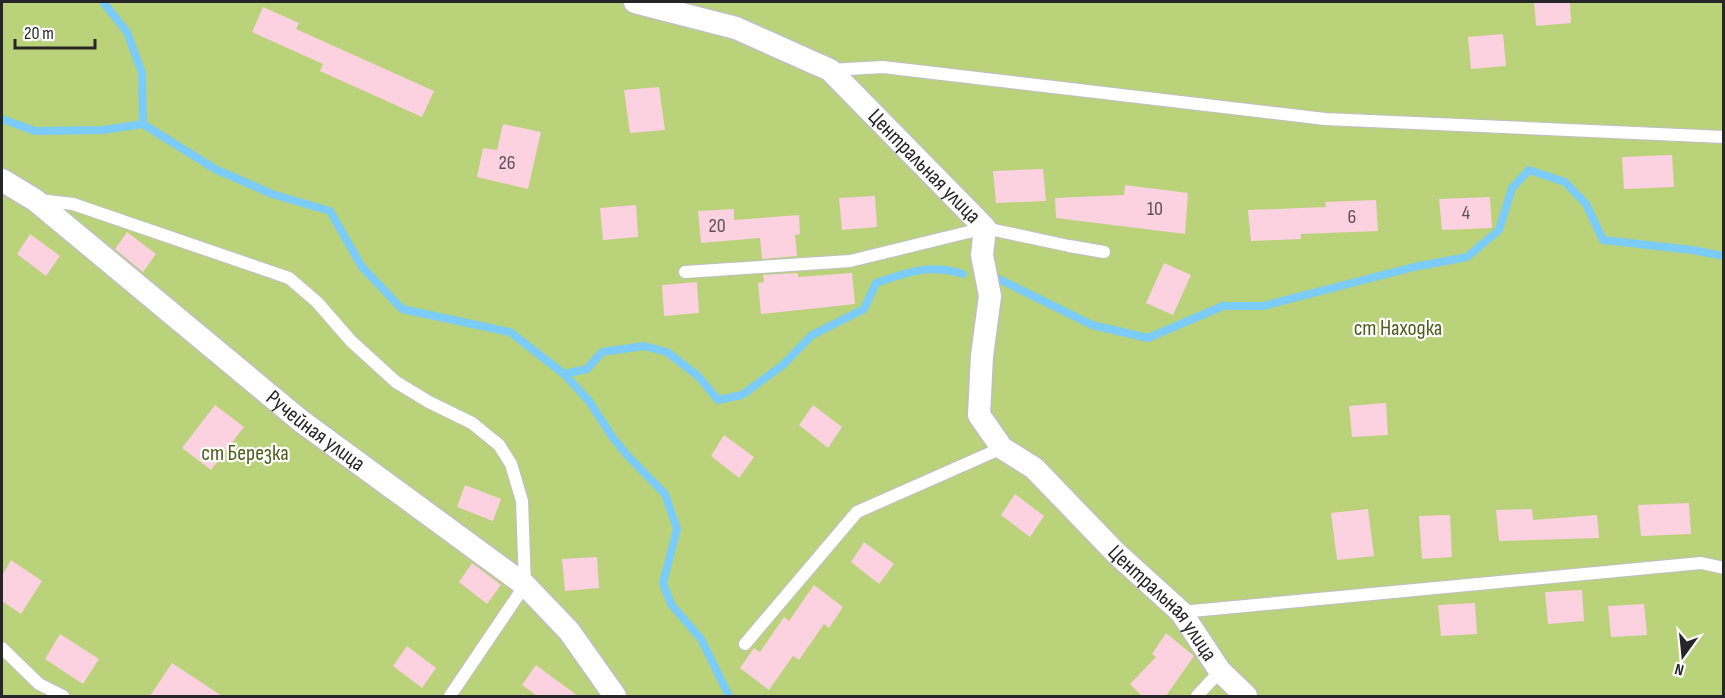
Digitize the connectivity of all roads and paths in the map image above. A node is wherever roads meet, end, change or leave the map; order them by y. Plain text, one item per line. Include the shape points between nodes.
1 (635, 2) edge
2 (830, 70) junction
3 (1724, 137) edge
4 (2, 180) edge
5 (34, 200) junction
6 (985, 228) junction
7 (1104, 252) dead end
8 (685, 272) dead end
9 (1002, 448) junction
10 (1724, 568) edge
11 (525, 585) junction
12 (1181, 612) junction
13 (745, 644) dead end
14 (2, 648) edge
15 (1220, 671) junction
16 (63, 696) edge
17 (450, 696) edge
18 (615, 696) edge
19 (1197, 696) edge
20 (1246, 696) edge

1 - 2 street, Центральная улица via 736,28
2 - 3 lane via 883,67 1325,119
2 - 6 street, Центральная улица
4 - 5 street, Ручейная улица
5 - 11 street, Ручейная улица via 301,421
5 - 11 lane via 73,204 289,278 396,382 472,423 499,446 511,464 522,501
6 - 7 lane
6 - 8 lane via 850,261
6 - 9 street, Центральная улица via 982,255 990,296 979,415
9 - 12 street, Центральная улица via 1034,468 1116,554
9 - 13 lane via 857,512
10 - 12 lane via 1701,563
11 - 17 lane
11 - 18 street, Ручейная улица via 569,631
12 - 15 street, Центральная улица
14 - 16 lane via 39,684
15 - 19 lane
15 - 20 street, Центральная улица

